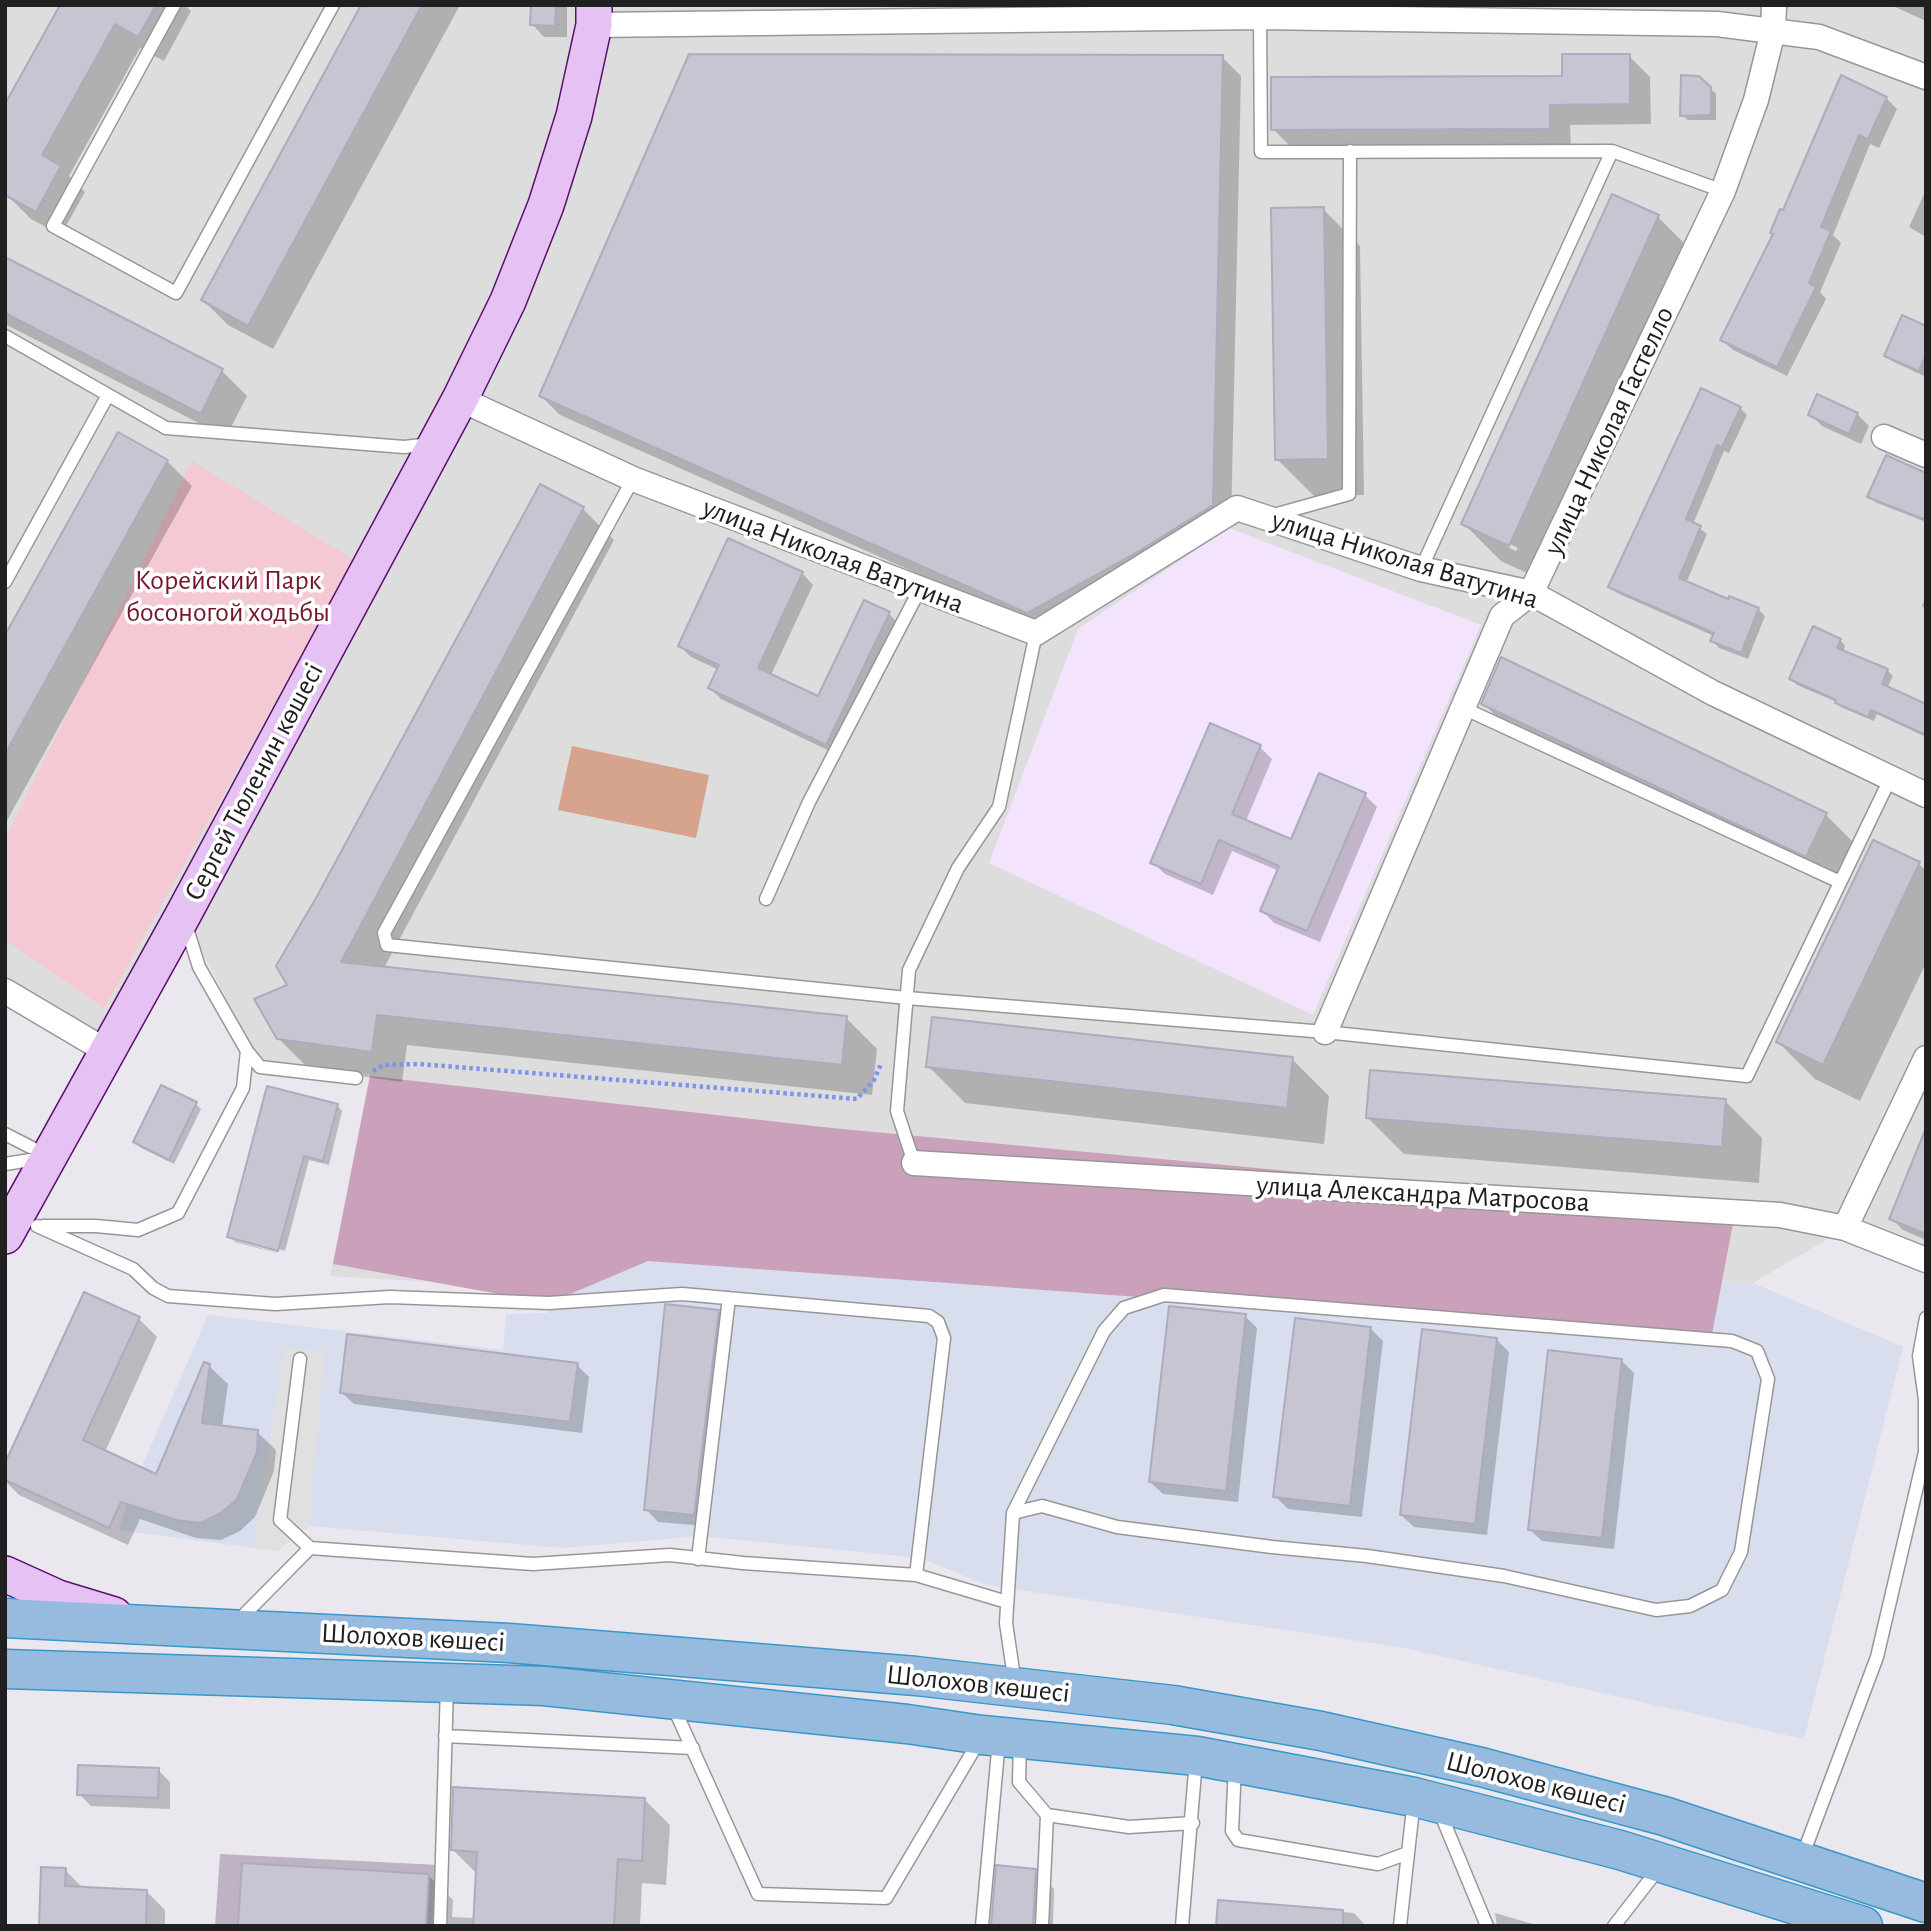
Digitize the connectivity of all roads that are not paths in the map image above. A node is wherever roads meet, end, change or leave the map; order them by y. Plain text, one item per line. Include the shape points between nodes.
1 (174, 5) edge
2 (333, 5) edge
3 (1774, 5) edge
4 (594, 15) edge
5 (1260, 17) junction
6 (1773, 31) junction
7 (1926, 77) edge
8 (1350, 151) junction
9 (1612, 151) junction
10 (1723, 191) junction
11 (5, 336) edge
12 (108, 395) junction
13 (460, 399) junction
14 (1884, 437) dead end
15 (435, 444) junction
16 (1926, 455) edge
17 (633, 480) junction
18 (1263, 518) junction
19 (1421, 569) junction
20 (5, 582) edge
21 (920, 589) junction
22 (1531, 593) junction
23 (1036, 633) junction
24 (1463, 708) junction
25 (1890, 779) junction
26 (1926, 794) edge
27 (1840, 882) junction
28 (766, 899) dead end
29 (183, 915) junction
30 (5, 991) edge
31 (907, 998) junction
32 (1325, 1032) junction
33 (247, 1051) junction
34 (108, 1052) junction
35 (1926, 1058) edge
36 (356, 1078) road end
37 (5, 1134) edge
38 (50, 1156) junction
39 (914, 1163) joint
40 (5, 1164) edge
41 (20, 1226) edge
42 (1845, 1228) junction
43 (1926, 1260) edge
44 (729, 1298) junction
45 (1926, 1318) edge
46 (300, 1359) dead end
47 (1013, 1513) junction
48 (310, 1548) junction
49 (698, 1559) junction
50 (5, 1574) edge
51 (916, 1575) junction
52 (1007, 1602) junction
53 (5, 1618) edge
54 (166, 1626) junction
55 (231, 1629) junction
56 (5, 1669) edge
57 (447, 1682) junction
58 (1015, 1688) junction
59 (670, 1700) junction
60 (445, 1736) junction
61 (1001, 1736) junction
62 (693, 1748) junction
63 (1197, 1756) junction
64 (1235, 1762) junction
65 (1425, 1800) junction
66 (1047, 1815) junction
67 (1193, 1823) junction
68 (1408, 1853) junction
69 (1801, 1861) junction
70 (1663, 1863) junction
71 (1926, 1903) edge
72 (440, 1926) edge
73 (982, 1926) edge
74 (1042, 1926) edge
75 (1182, 1926) edge
76 (1400, 1926) edge
77 (1487, 1926) edge
78 (1614, 1926) edge
79 (1863, 1926) edge

1 - 2 lane via 53,226 176,293
3 - 6 street, улица Николая Гастелло
4 - 5 street
4 - 13 main road, Сергей Тюленин көшесі via 574,116 546,205 508,301
5 - 6 street via 1717,24
5 - 8 lane via 1261,152
6 - 7 street via 1819,37
6 - 10 street, улица Николая Гастелло via 1756,100
8 - 9 lane
8 - 18 lane via 1349,494
9 - 10 lane
9 - 19 lane
10 - 22 street, улица Николая Гастелло
11 - 12 lane
12 - 15 lane via 166,428 404,447
12 - 20 lane
13 - 15 main road, Сергей Тюленин көшесі
13 - 17 street, улица Николая Ватутина
14 - 16 street
15 - 29 main road, Сергей Тюленин көшесі
17 - 21 street, улица Николая Ватутина
17 - 31 lane via 384,933 387,945
18 - 19 street, улица Николая Ватутина
18 - 23 street, улица Николая Ватутина via 1237,508
19 - 22 street, улица Николая Ватутина
21 - 23 street, улица Николая Ватутина
21 - 28 lane via 809,802
22 - 24 street, улица Николая Гастелло via 1502,616
22 - 25 street, улица Николая Ватутина via 1713,693
23 - 31 lane via 999,807 958,868 909,970
24 - 27 lane
24 - 32 street, улица Николая Гастелло
25 - 26 street, улица Николая Ватутина
25 - 27 lane
27 - 32 lane via 1747,1076
29 - 33 lane via 199,967
29 - 34 main road, Сергей Тюленин көшесі
30 - 34 street
31 - 32 lane
31 - 39 lane via 897,1111
33 - 36 lane via 260,1067
33 - 41 lane via 243,1088 178,1213 138,1230
34 - 38 main road, Сергей Тюленин көшесі
35 - 42 street
37 - 38 lane
38 - 40 lane
38 - 41 main road, Сергей Тюленин көшесі
39 - 42 street, улица Александра Матросова via 1780,1215
41 - 44 lane via 133,1269 168,1296 275,1304 390,1297 549,1303 682,1294
42 - 43 street, улица Александра Матросова
44 - 49 lane
44 - 51 lane via 917,1313 938,1322 944,1338
45 - 69 lane via 1919,1356 1925,1452 1877,1657
46 - 48 lane via 280,1520
47 - 47 lane via 1104,1331 1124,1308 1164,1295 1732,1340 1757,1351 1768,1379 1741,1552 1722,1590 1690,1606 1656,1610 1504,1576 1116,1527 1042,1506
47 - 52 lane
48 - 49 lane via 533,1564 670,1555
48 - 55 lane
49 - 51 lane
50 - 54 main road via 68,1602
51 - 52 lane
52 - 58 lane
53 - 54 highway, Шолохов көшесі
54 - 55 highway, Шолохов көшесі
55 - 58 highway, Шолохов көшесі via 509,1643
56 - 57 highway, Шолохов көшесі
57 - 59 highway, Шолохов көшесі via 544,1685
57 - 60 lane
58 - 69 highway, Шолохов көшесі via 1173,1704 1321,1731 1664,1816
59 - 61 highway, Шолохов көшесі
59 - 62 lane
60 - 62 lane
60 - 72 lane
61 - 62 lane via 886,1898 758,1894
61 - 63 highway, Шолохов көшесі
61 - 66 lane via 1019,1782
61 - 73 lane
63 - 64 highway, Шолохов көшесі
63 - 67 lane
64 - 65 highway, Шолохов көшесі
64 - 68 lane via 1232,1831 1238,1840 1378,1864
65 - 68 lane
65 - 70 highway, Шолохов көшесі
65 - 77 lane
66 - 67 lane via 1129,1828
66 - 74 lane
67 - 75 lane
68 - 76 lane
69 - 71 highway, Шолохов көшесі
70 - 78 lane
70 - 79 highway, Шолохов көшесі

